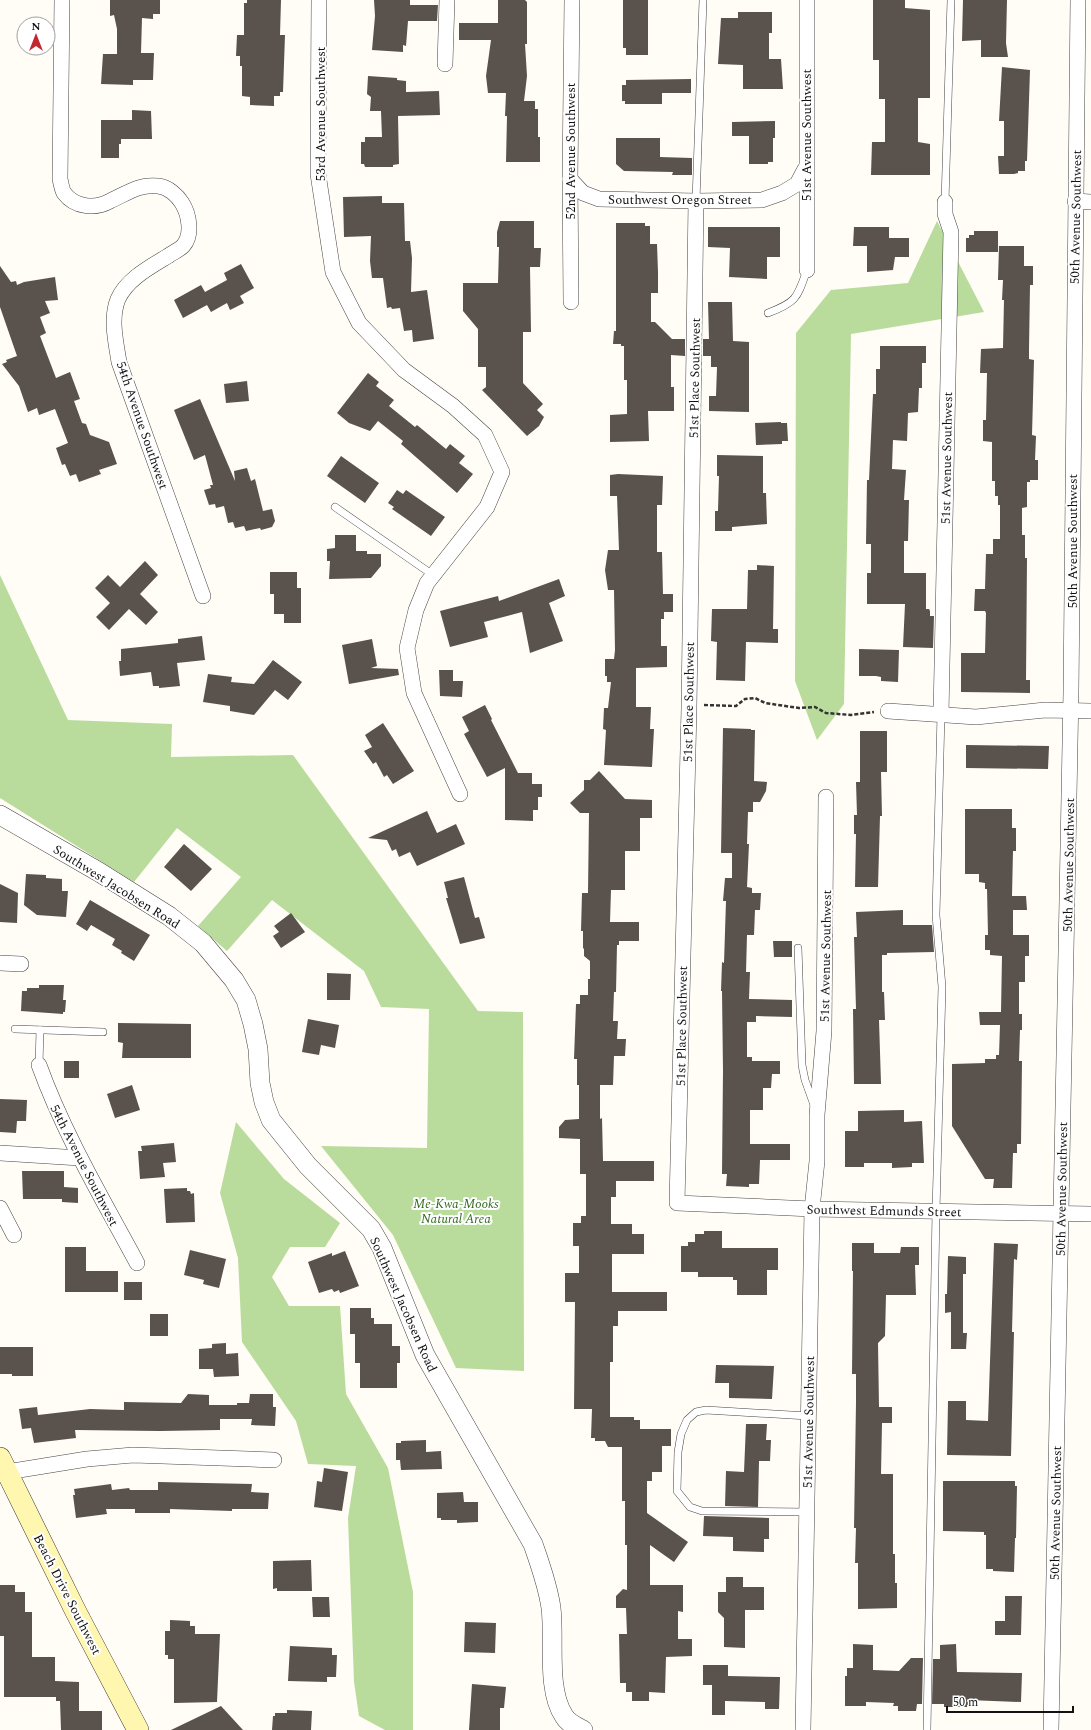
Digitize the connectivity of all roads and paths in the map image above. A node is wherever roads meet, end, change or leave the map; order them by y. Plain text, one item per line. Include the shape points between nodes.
1 (62, 0) edge
2 (319, 0) edge
3 (447, 0) edge
4 (572, 0) edge
5 (703, 0) edge
6 (807, 0) edge
7 (950, 0) edge
8 (1078, 0) edge
9 (445, 64) dead end
10 (806, 166) junction
11 (570, 179) junction
12 (696, 201) junction
13 (945, 202) joint
14 (1075, 202) junction
15 (1091, 202) edge
16 (807, 270) joint
17 (571, 302) dead end
18 (768, 313) dead end
19 (335, 507) dead end
20 (433, 575) junction
21 (203, 596) dead end
22 (698, 705) dead end
23 (1071, 710) junction
24 (888, 711) joint
25 (1091, 711) edge
26 (942, 714) junction
27 (460, 794) dead end
28 (826, 797) dead end
29 (0, 815) edge
30 (798, 948) dead end
31 (0, 963) edge
32 (21, 964) dead end
33 (15, 1029) dead end
34 (40, 1030) junction
35 (103, 1032) dead end
36 (39, 1065) joint
37 (818, 1115) junction
38 (0, 1153) edge
39 (80, 1158) junction
40 (677, 1203) joint
41 (0, 1208) edge
42 (812, 1209) junction
43 (936, 1211) junction
44 (1060, 1214) junction
45 (1091, 1214) edge
46 (14, 1234) dead end
47 (137, 1263) dead end
48 (808, 1416) junction
49 (274, 1460) dead end
50 (4, 1465) edge
51 (806, 1512) junction
52 (138, 1730) edge
53 (583, 1730) edge
54 (802, 1730) edge
55 (926, 1730) edge
56 (1050, 1730) edge

1 - 21 street, 54th Avenue Southwest via 60,179 64,193 74,203 101,206 134,189 147,185 162,186 177,196 185,209 188,237 183,246 146,269 130,283 119,298 114,329 119,362
2 - 20 street, 53rd Avenue Southwest via 318,174 333,272 359,323 404,370 453,406 486,435 502,472 487,507
3 - 9 street
4 - 11 street, 52nd Avenue Southwest
5 - 12 lane
6 - 10 street, 51st Avenue Southwest
7 - 13 lane
8 - 14 street, 50th Avenue Southwest
10 - 12 street, Southwest Oregon Street via 797,184 762,200
10 - 16 street, 51st Avenue Southwest
11 - 12 street, Southwest Oregon Street via 583,193 599,199
11 - 17 street, 52nd Avenue Southwest
12 - 40 street, 51st Place Southwest via 689,708
13 - 26 street, 51st Avenue Southwest via 951,232
14 - 15 street
14 - 23 street, 50th Avenue Southwest
16 - 18 lane via 798,296 787,305
19 - 20 lane
20 - 27 street, 53rd Avenue Southwest via 416,610 408,648 414,693
22 - 24 path via 736,706 745,699 755,698 765,704 815,707 826,713 851,715
23 - 25 street
23 - 26 street via 976,717
23 - 44 street, 50th Avenue Southwest
24 - 26 street
26 - 43 lane via 936,915 942,987
28 - 37 street, 51st Avenue Southwest via 824,1031
29 - 53 street, Southwest Jacobsen Road via 169,916 203,943 234,980 246,1000 253,1024 258,1049 260,1083 271,1120 308,1166 371,1229 382,1248 425,1355 533,1544 551,1608 554,1691 564,1716 572,1725
30 - 37 lane, 51st Avenue Southwest via 802,1065
31 - 32 street
33 - 34 lane
34 - 35 lane
34 - 36 lane
36 - 39 street, 54th Avenue Southwest via 51,1098
37 - 42 street, 51st Avenue Southwest
38 - 39 street
39 - 47 street, 54th Avenue Southwest
40 - 42 street, Southwest Edmunds Street
41 - 46 street
42 - 43 street, Southwest Edmunds Street
42 - 48 street, 51st Avenue Southwest
43 - 44 street, Southwest Edmunds Street
43 - 55 lane
44 - 45 street, Southwest Edmunds Street
44 - 56 street, 50th Avenue Southwest
48 - 51 street, 51st Avenue Southwest
48 - 51 lane via 706,1410 696,1412 687,1420 681,1434 677,1491 690,1507 702,1511
49 - 50 street via 133,1455
50 - 52 main road, Beach Drive Southwest via 76,1612
51 - 54 street, 51st Avenue Southwest

